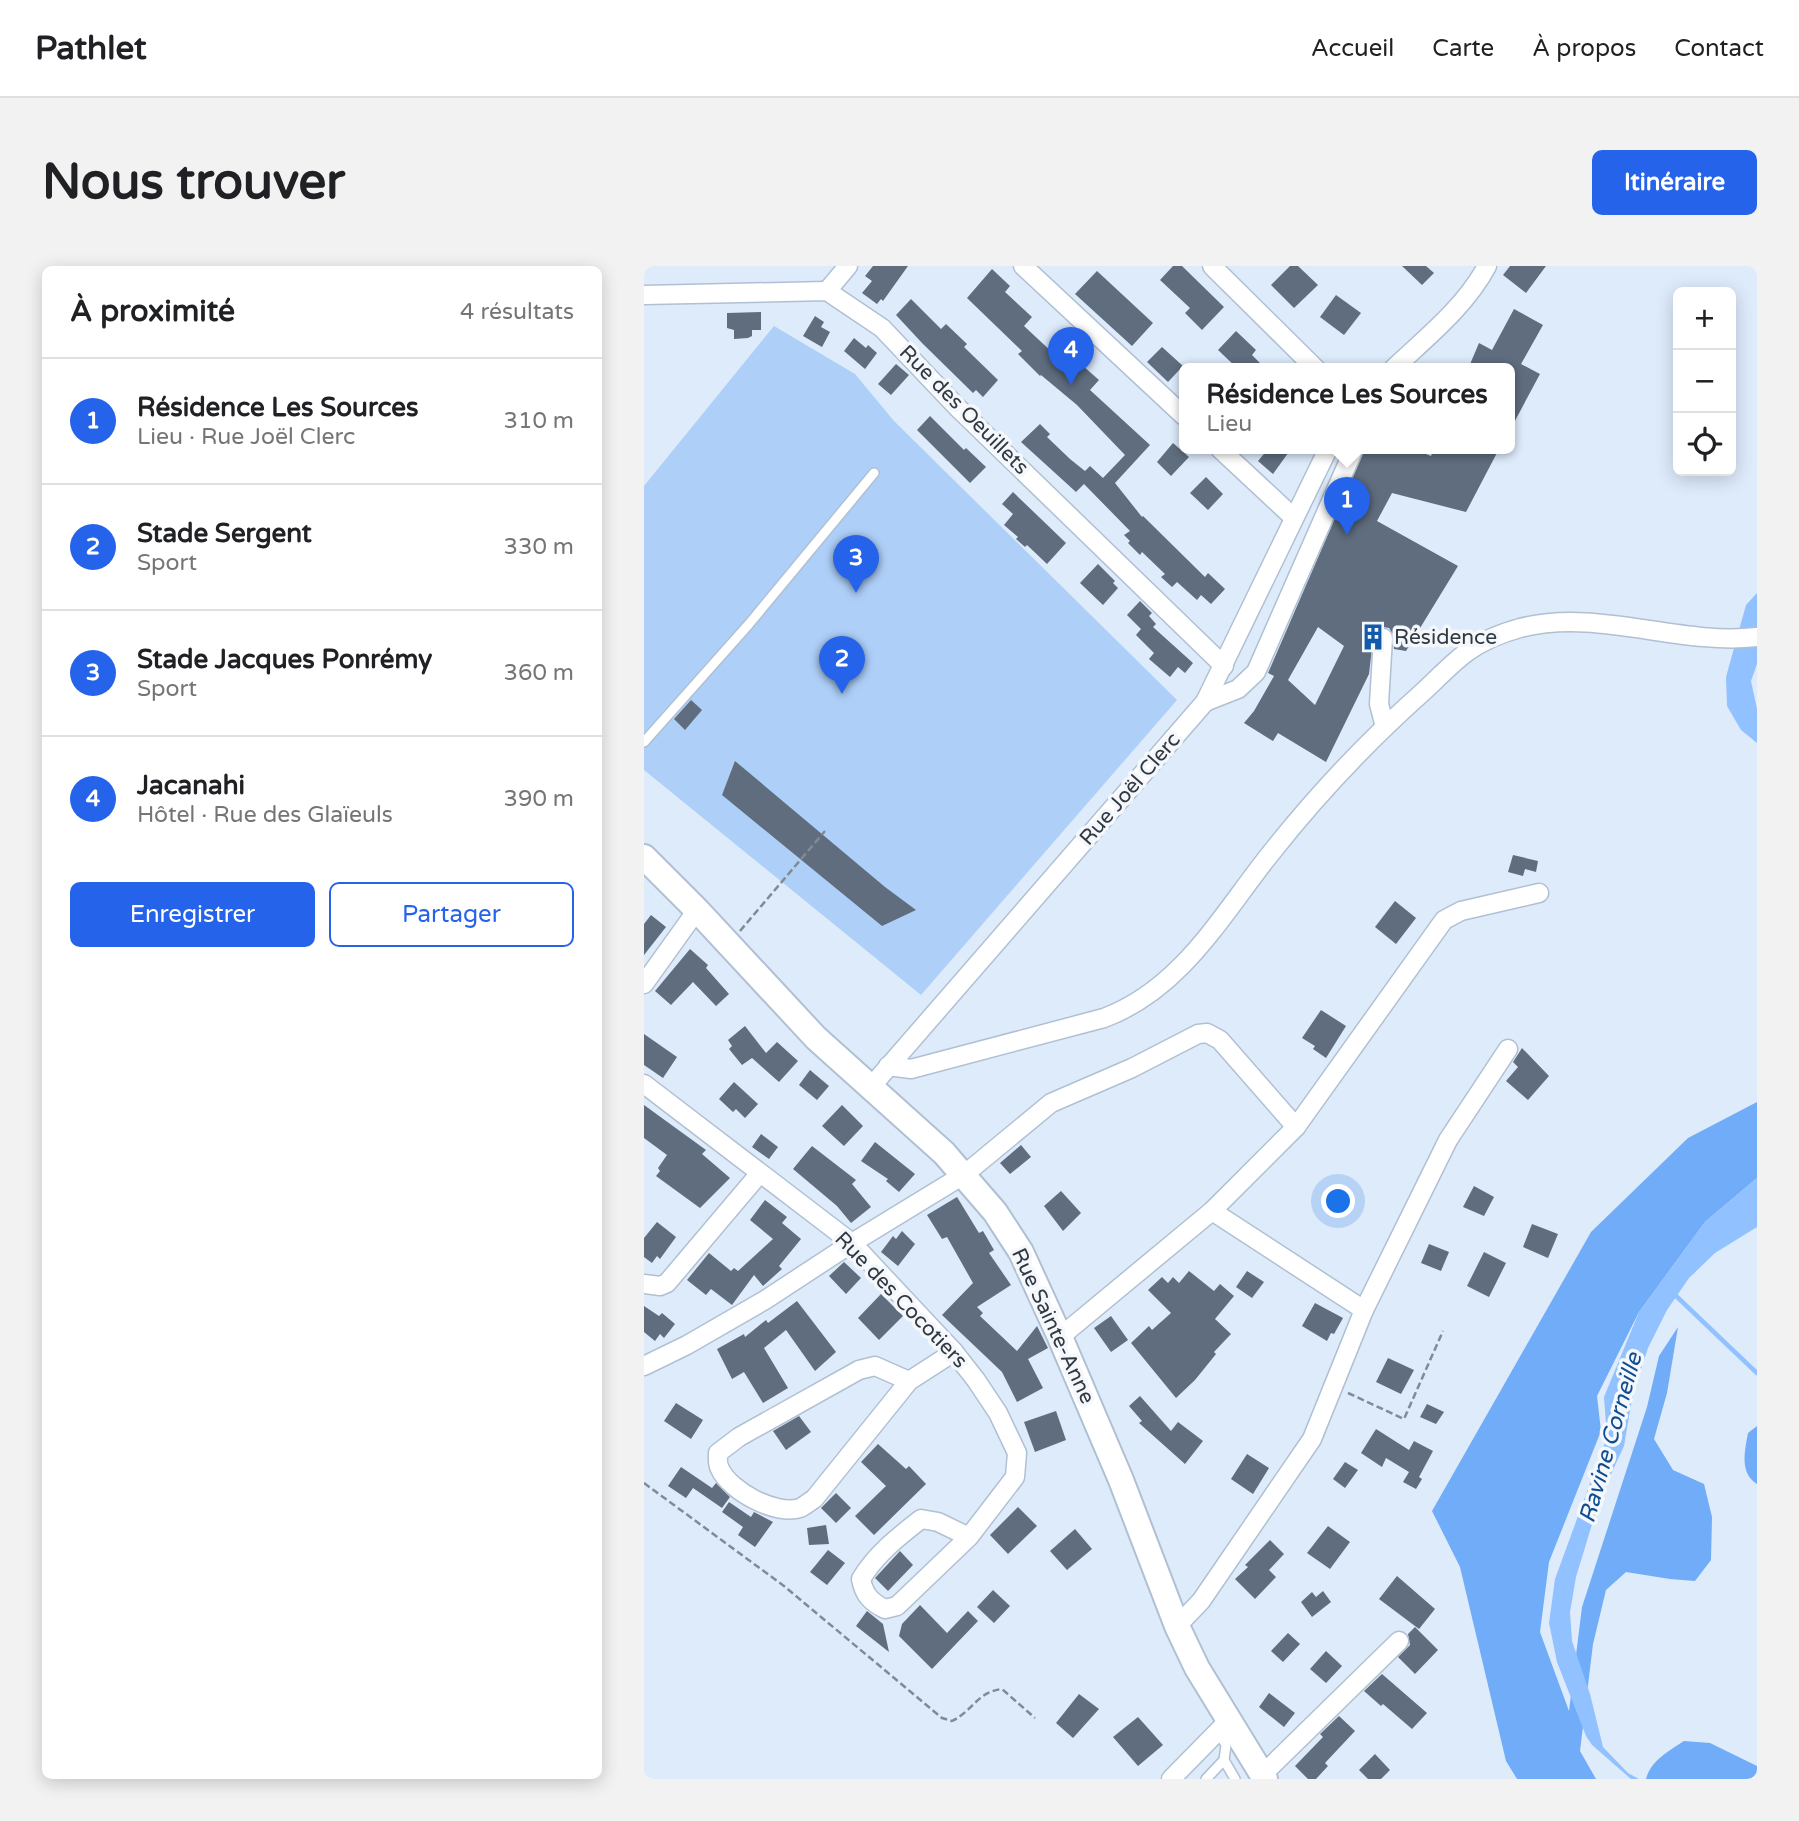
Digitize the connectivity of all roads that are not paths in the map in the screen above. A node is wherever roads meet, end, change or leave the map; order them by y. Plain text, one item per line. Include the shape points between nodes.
1 (848, 266) edge
2 (1023, 266) edge
3 (1212, 266) edge
4 (1487, 266) edge
5 (827, 291) junction
6 (644, 295) edge
7 (1310, 363) edge
8 (1399, 363) edge
9 (1179, 411) edge
10 (1225, 454) edge
11 (1325, 454) edge
12 (1352, 454) edge
13 (874, 473) dead end
14 (1293, 517) junction
15 (1757, 637) edge
16 (1383, 638) dead end
17 (1224, 666) junction
18 (1206, 702) junction
19 (1385, 727) junction
20 (644, 742) edge
21 (644, 857) edge
22 (1539, 893) dead end
23 (697, 910) junction
24 (644, 984) edge
25 (1508, 1049) dead end
26 (888, 1066) junction
27 (644, 1084) edge
28 (870, 1088) junction
29 (1296, 1127) junction
30 (760, 1173) junction
31 (965, 1174) junction
32 (1212, 1211) junction
33 (852, 1243) junction
34 (644, 1284) edge
35 (1364, 1310) junction
36 (1060, 1337) junction
37 (954, 1352) junction
38 (644, 1366) edge
39 (909, 1381) junction
40 (969, 1537) junction
41 (1177, 1626) junction
42 (1399, 1641) dead end
43 (1223, 1726) junction
44 (1224, 1760) junction
45 (1264, 1777) edge
46 (1171, 1779) edge
47 (1206, 1779) edge
48 (1234, 1779) edge

1 - 5 street
2 - 9 street
3 - 7 street
4 - 8 street via 1464,300
5 - 6 street
5 - 17 street, Rue des Oeuillets via 882,328
10 - 14 street
11 - 14 street, Rue Joël Clerc
12 - 18 street via 1256,672 1238,689
13 - 20 lane
14 - 17 street, Rue Joël Clerc
15 - 19 street via 1730,640 1592,623 1520,628 1467,652
16 - 19 street via 1379,704
17 - 18 street, Rue Joël Clerc
18 - 26 street, Rue Joël Clerc
19 - 26 street via 1270,854 1198,950 1125,1010 911,1069
21 - 23 main road, Rue Sainte-Anne
22 - 29 street via 1461,911 1444,920
23 - 24 street
23 - 28 main road, Rue Sainte-Anne via 816,1038
25 - 35 street via 1454,1129
26 - 28 street, Rue Joël Clerc
27 - 30 street, Rue des Cocotiers
28 - 31 main road, Rue Sainte-Anne
29 - 31 street via 1220,1040 1198,1034 1051,1103
29 - 32 street
30 - 33 street, Rue des Cocotiers
30 - 34 street via 667,1283
31 - 33 street
31 - 36 main road, Rue Sainte-Anne via 1021,1252
32 - 35 street
32 - 36 street
33 - 37 street, Rue des Cocotiers
33 - 38 street via 765,1300
35 - 41 street via 1312,1439 1201,1601
36 - 41 main road, Rue Sainte-Anne
37 - 39 street
37 - 40 street, Rue des Cocotiers via 998,1413 1017,1453 1015,1477
39 - 39 street via 814,1499 800,1508 777,1509 758,1503 718,1466 718,1452 739,1437 859,1370 875,1366
40 - 40 street, Rue des Cocotiers via 897,1606 885,1609 863,1591 861,1580 870,1563 921,1519
41 - 43 main road, Rue Sainte-Anne
42 - 45 street
43 - 44 lane
43 - 45 main road, Rue Sainte-Anne
43 - 46 street
44 - 47 lane
44 - 48 lane

